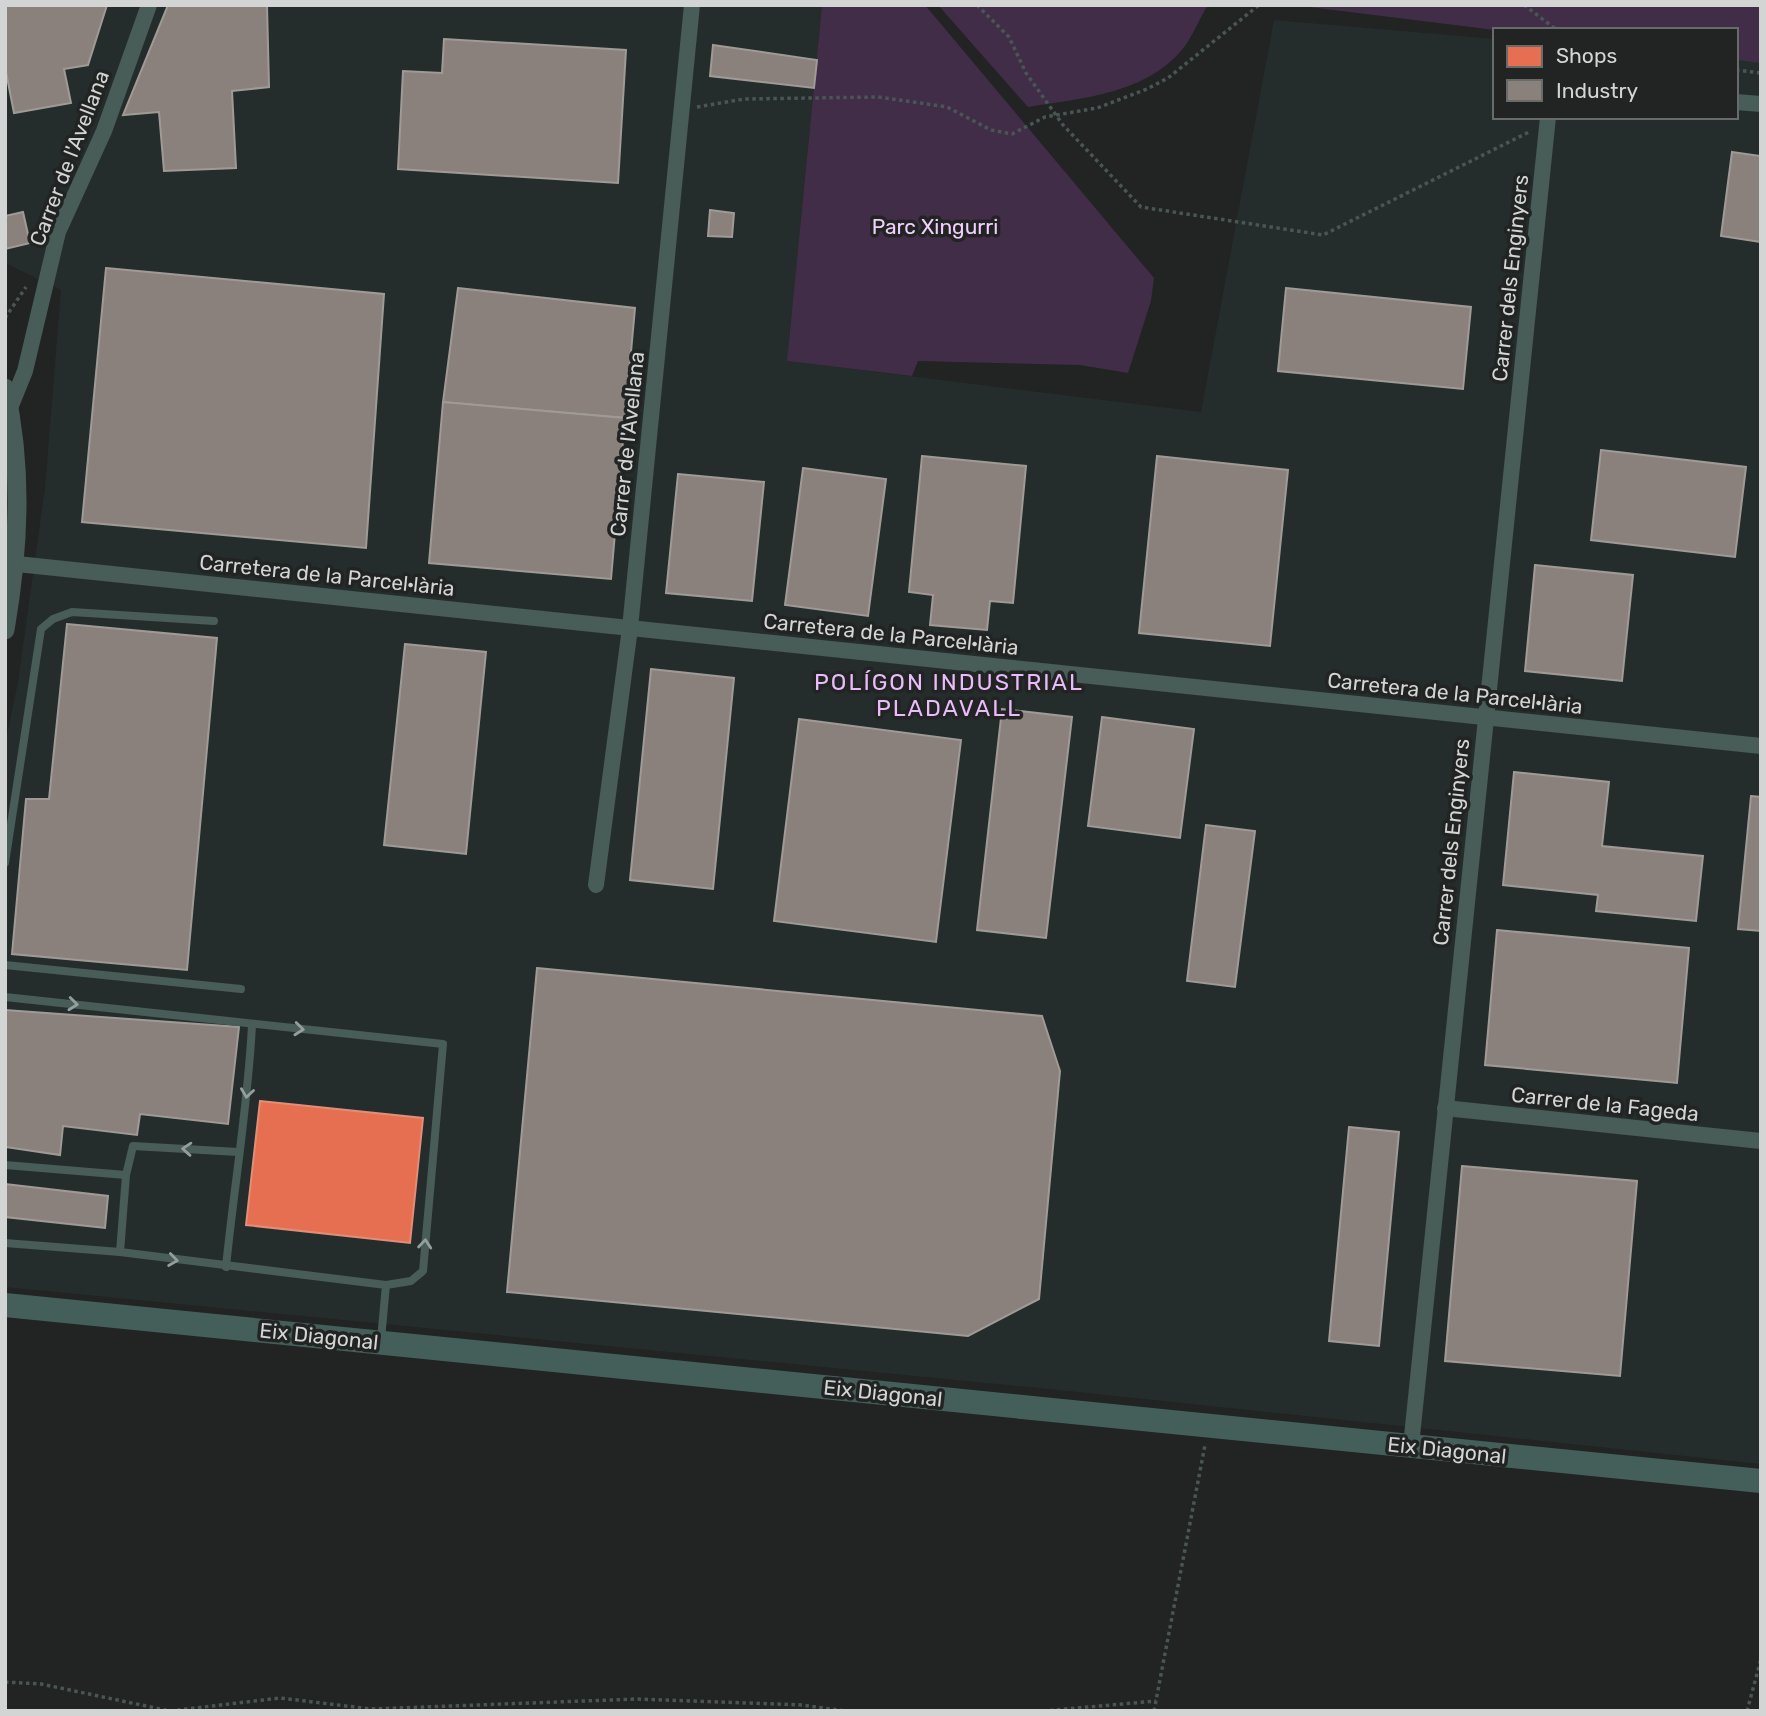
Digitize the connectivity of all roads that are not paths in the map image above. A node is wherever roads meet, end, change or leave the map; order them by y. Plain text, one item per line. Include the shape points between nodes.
1 (149, 5) edge
2 (692, 5) edge
3 (1738, 102) edge
4 (1761, 104) edge
5 (1547, 120) edge
6 (7, 398) edge
7 (17, 564) junction
8 (214, 621) dead end
9 (630, 628) junction
10 (5, 631) edge
11 (1485, 718) junction
12 (1761, 746) edge
13 (5, 863) edge
14 (596, 885) dead end
15 (5, 965) edge
16 (241, 989) dead end
17 (5, 997) edge
18 (252, 1024) junction
19 (1445, 1108) junction
20 (1761, 1140) edge
21 (238, 1152) junction
22 (5, 1165) edge
23 (126, 1175) junction
24 (5, 1243) edge
25 (120, 1252) junction
26 (226, 1267) junction
27 (386, 1285) junction
28 (5, 1305) edge
29 (380, 1342) junction
30 (1411, 1446) junction
31 (1761, 1481) edge

1 - 6 street, Carrer de l'Avellana via 104,131 58,232 25,371
2 - 9 street, Carrer de l'Avellana
3 - 4 street
5 - 11 street, Carrer dels Enginyers
6 - 7 street via 17,456
7 - 9 street, Carretera de la Parcel·lària
7 - 10 street
8 - 13 lane via 72,612 41,629
9 - 11 street, Carretera de la Parcel·lària
9 - 14 street, Carrer de l'Avellana
11 - 12 street, Carretera de la Parcel·lària
11 - 19 street, Carrer dels Enginyers
15 - 16 lane
17 -> 18 lane
18 -> 21 lane
18 - 27 lane via 443,1044 423,1271 411,1280
19 - 20 street, Carrer de la Fageda
19 - 30 street, Carrer dels Enginyers
21 -> 23 lane via 135,1146 129,1151
21 - 26 lane
22 - 23 lane
23 - 25 lane
24 - 25 lane
25 -> 26 lane
26 - 27 lane
27 - 29 lane
28 - 29 main road, Eix Diagonal
29 - 30 main road, Eix Diagonal
30 - 31 main road, Eix Diagonal

